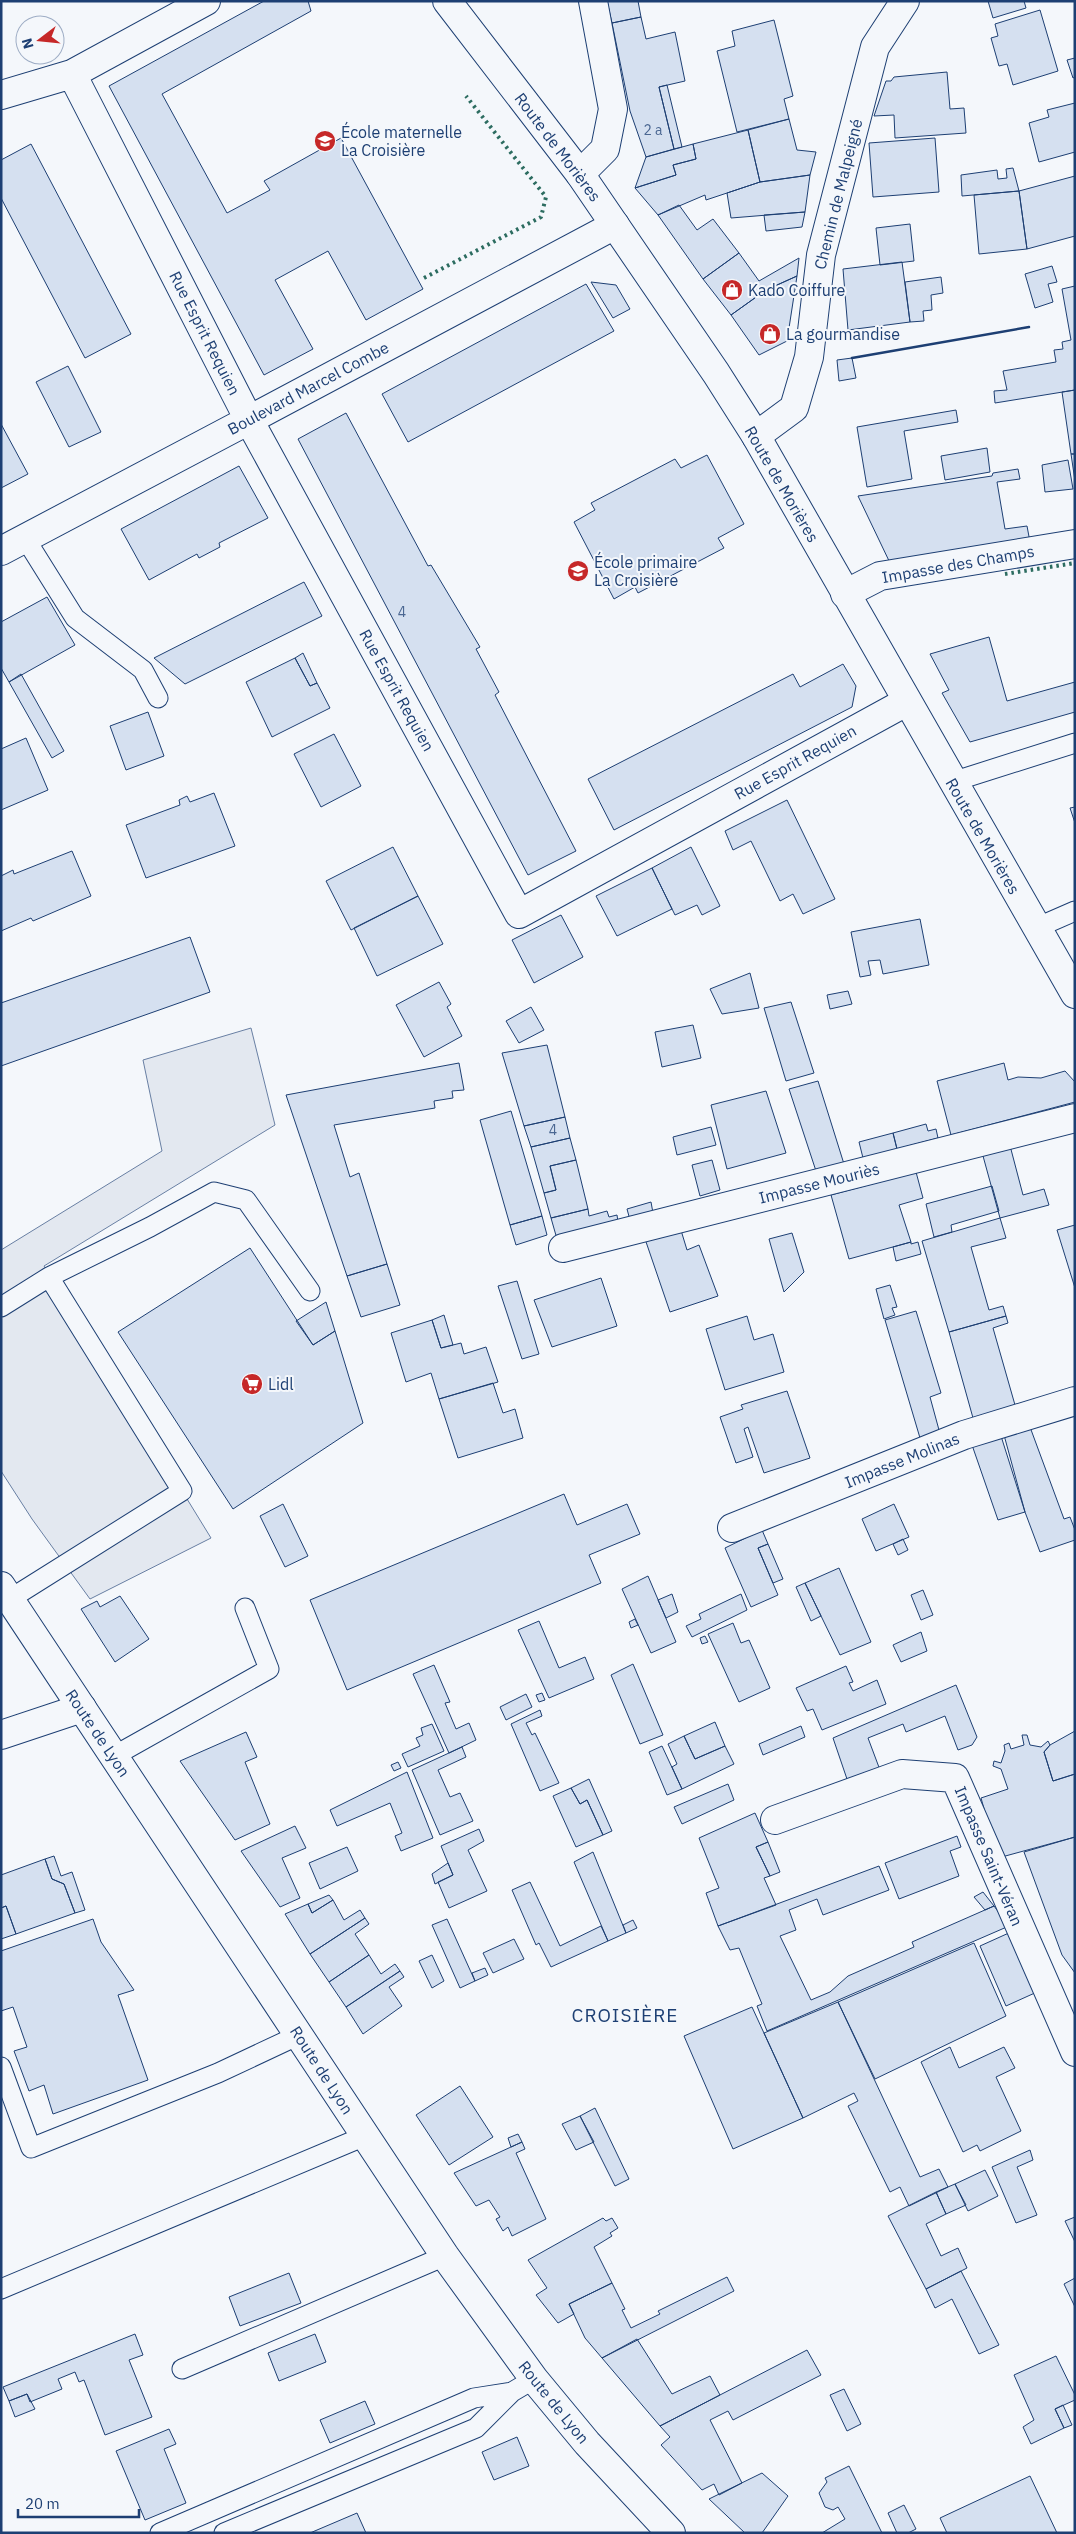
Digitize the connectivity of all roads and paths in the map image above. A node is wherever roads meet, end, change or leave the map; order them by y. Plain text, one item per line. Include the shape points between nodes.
1 (206, 1) edge
2 (447, 1) edge
3 (593, 1) edge
4 (905, 1) edge
5 (72, 74) junction
6 (1, 95) edge
7 (580, 174) junction
8 (615, 225) junction
9 (249, 420) junction
10 (756, 436) junction
11 (25, 538) junction
12 (1075, 544) edge
13 (1, 551) edge
14 (845, 594) junction
15 (158, 698) dead end
16 (906, 702) junction
17 (1075, 743) edge
18 (952, 782) junction
19 (1075, 911) edge
20 (1036, 928) junction
21 (1075, 994) edge
22 (1075, 1118) edge
23 (563, 1248) dead end
24 (50, 1277) junction
25 (310, 1291) dead end
26 (1, 1308) edge
27 (1075, 1401) edge
28 (732, 1528) dead end
29 (5, 1592) edge
30 (245, 1608) dead end
31 (82, 1708) junction
32 (1, 1735) edge
33 (114, 1756) junction
34 (775, 1820) dead end
35 (299, 2035) junction
36 (1075, 2052) edge
37 (1, 2067) edge
38 (365, 2136) junction
39 (445, 2256) junction
40 (1, 2289) edge
41 (182, 2369) dead end
42 (523, 2385) junction
43 (160, 2533) edge
44 (224, 2533) edge
45 (671, 2533) edge

1 - 5 street
2 - 7 street, Route de Morières
3 - 7 street via 613,109 605,149
4 - 10 street, Chemin de Malpeigné via 875,47 821,255 809,357 794,408
5 - 6 street
5 - 9 street, Rue Esprit Requien
7 - 8 street, Route de Morières
8 - 9 street, Boulevard Marcel Combe
8 - 10 street, Route de Morières
9 - 11 street, Boulevard Marcel Combe
9 - 16 street, Rue Esprit Requien via 519,914
10 - 14 street, Route de Morières
11 - 13 street, Boulevard Marcel Combe
11 - 15 lane via 75,618 143,670
12 - 14 street, Impasse des Champs via 880,576
14 - 16 street, Route de Morières
16 - 18 street, Route de Morières
17 - 18 lane
18 - 20 street, Route de Morières
19 - 20 lane
20 - 21 street, Route de Morières
22 - 23 street, Impasse Mouriès
24 - 25 lane via 214,1192 246,1200
24 - 26 lane
24 - 29 lane via 182,1491
27 - 28 street, Impasse Molinas via 964,1435
29 - 31 street, Route de Lyon
30 - 33 lane via 269,1669
31 - 32 street
31 - 33 street, Route de Lyon
33 - 35 street, Route de Lyon
34 - 36 street, Impasse Saint-Véran via 902,1774 956,1778
35 - 37 lane via 218,2073 31,2148
35 - 38 street, Route de Lyon
38 - 39 street, Route de Lyon
38 - 40 lane
39 - 41 lane
39 - 42 street, Route de Lyon
42 - 43 lane via 474,2398
42 - 44 lane via 476,2428
42 - 45 street, Route de Lyon via 587,2443

